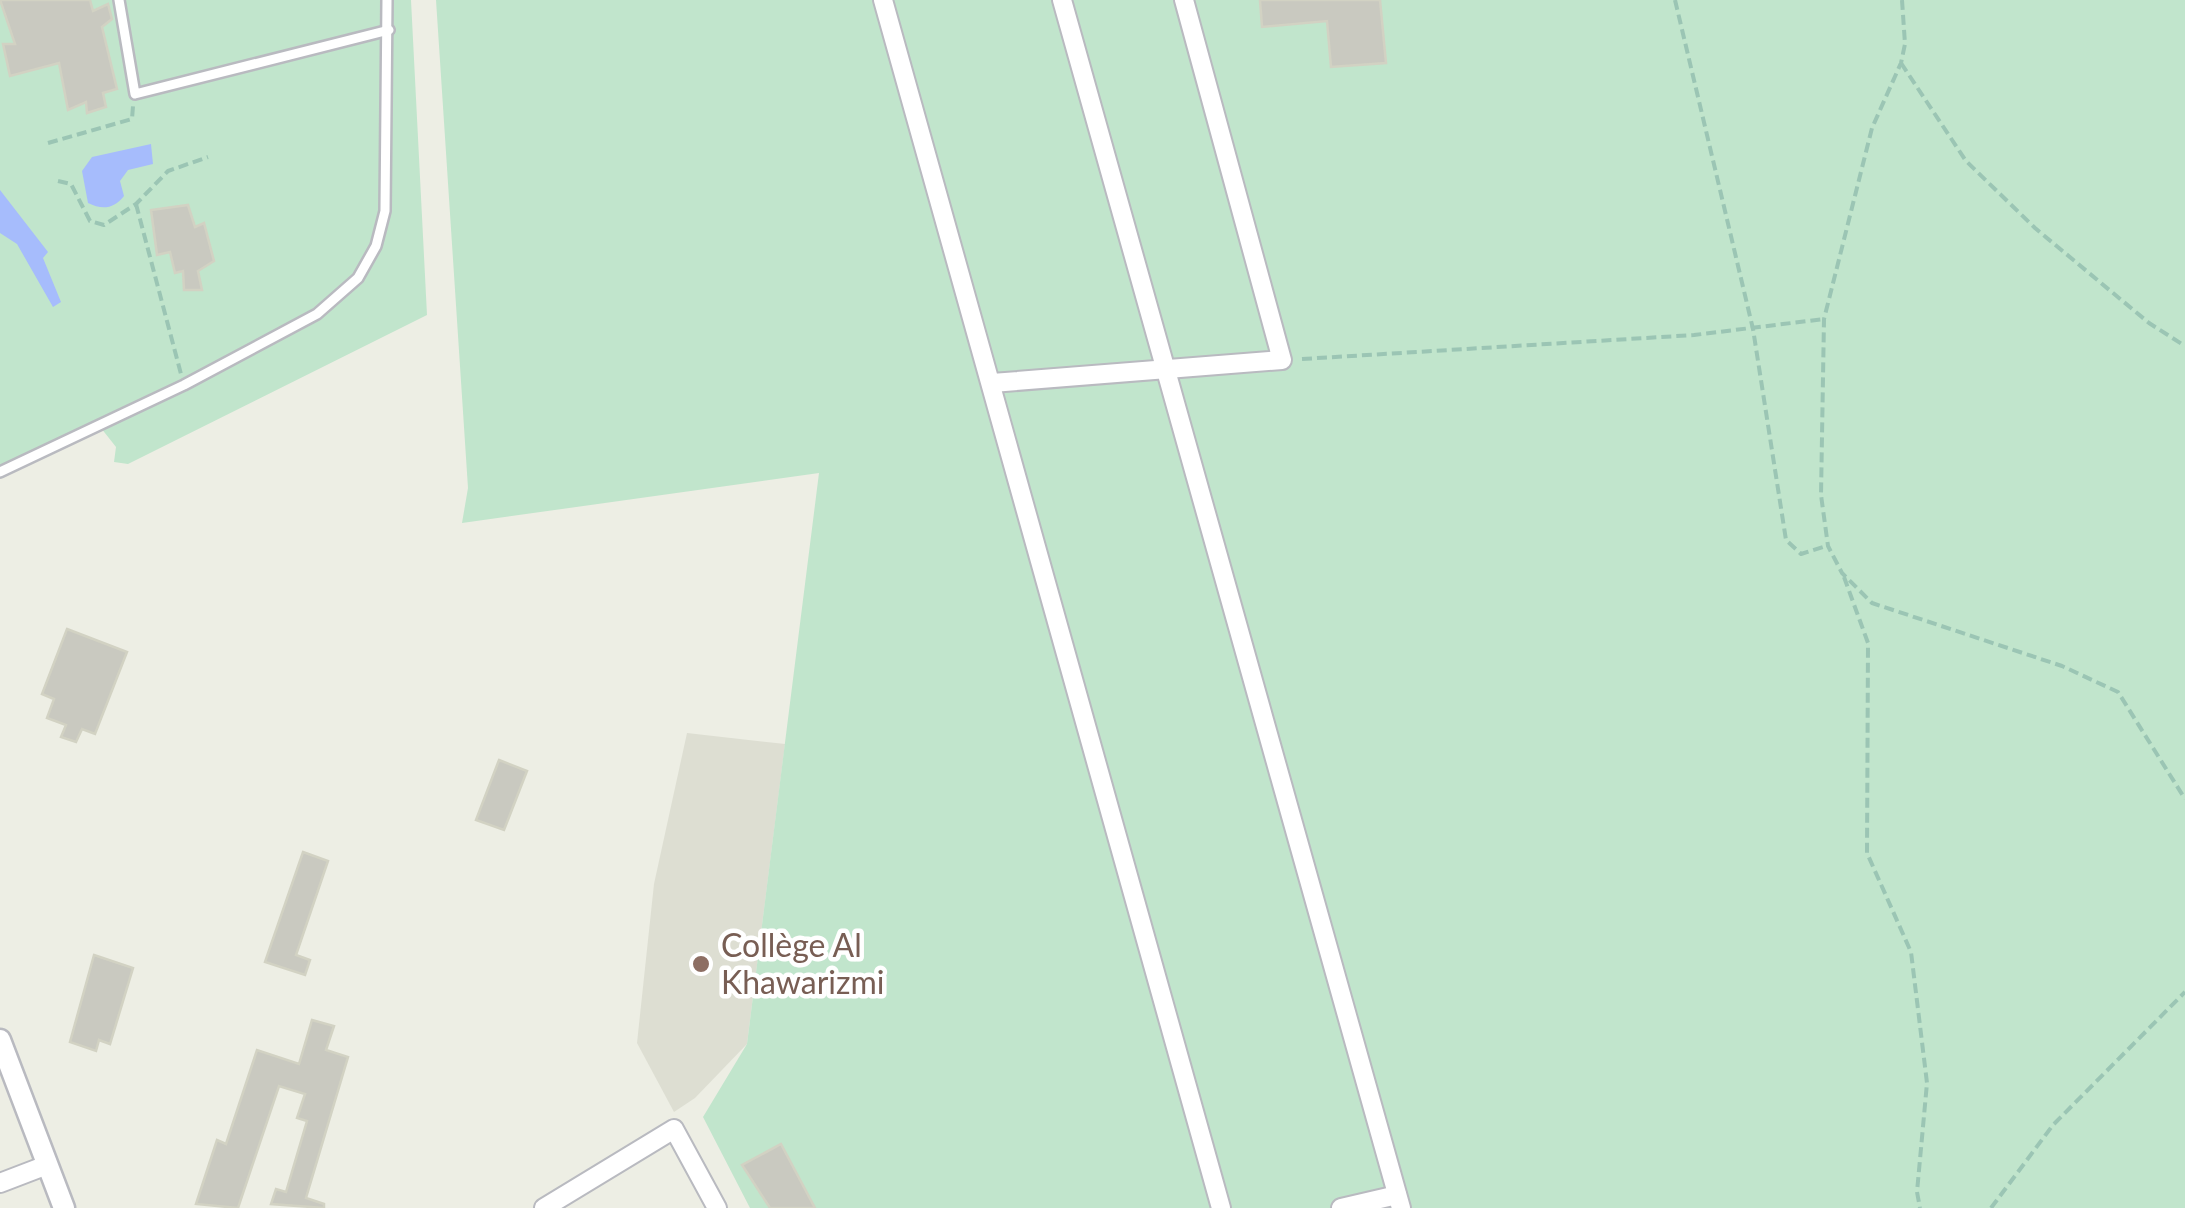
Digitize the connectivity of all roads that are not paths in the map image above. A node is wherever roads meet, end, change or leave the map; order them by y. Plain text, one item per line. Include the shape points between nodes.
1 (119, 0) edge
2 (387, 0) edge
3 (883, 0) edge
4 (1062, 0) edge
5 (1184, 0) edge
6 (389, 30) junction
7 (1167, 368) junction
8 (992, 384) junction
9 (0, 472) edge
10 (0, 1040) edge
11 (7, 1076) edge
12 (48, 1165) junction
13 (0, 1183) edge
14 (1399, 1201) edge
15 (64, 1208) edge
16 (544, 1208) edge
17 (717, 1208) edge
18 (1221, 1208) edge
19 (1341, 1208) edge

1 - 6 lane via 135,94
2 - 6 lane
3 - 8 street
4 - 7 street
5 - 7 street via 1282,360
6 - 9 lane via 385,211 368,262 346,292 184,385
7 - 8 street
7 - 14 street
8 - 18 street
10 - 11 street
11 - 12 street
12 - 13 street
12 - 15 street
14 - 19 street
16 - 17 street via 674,1129

